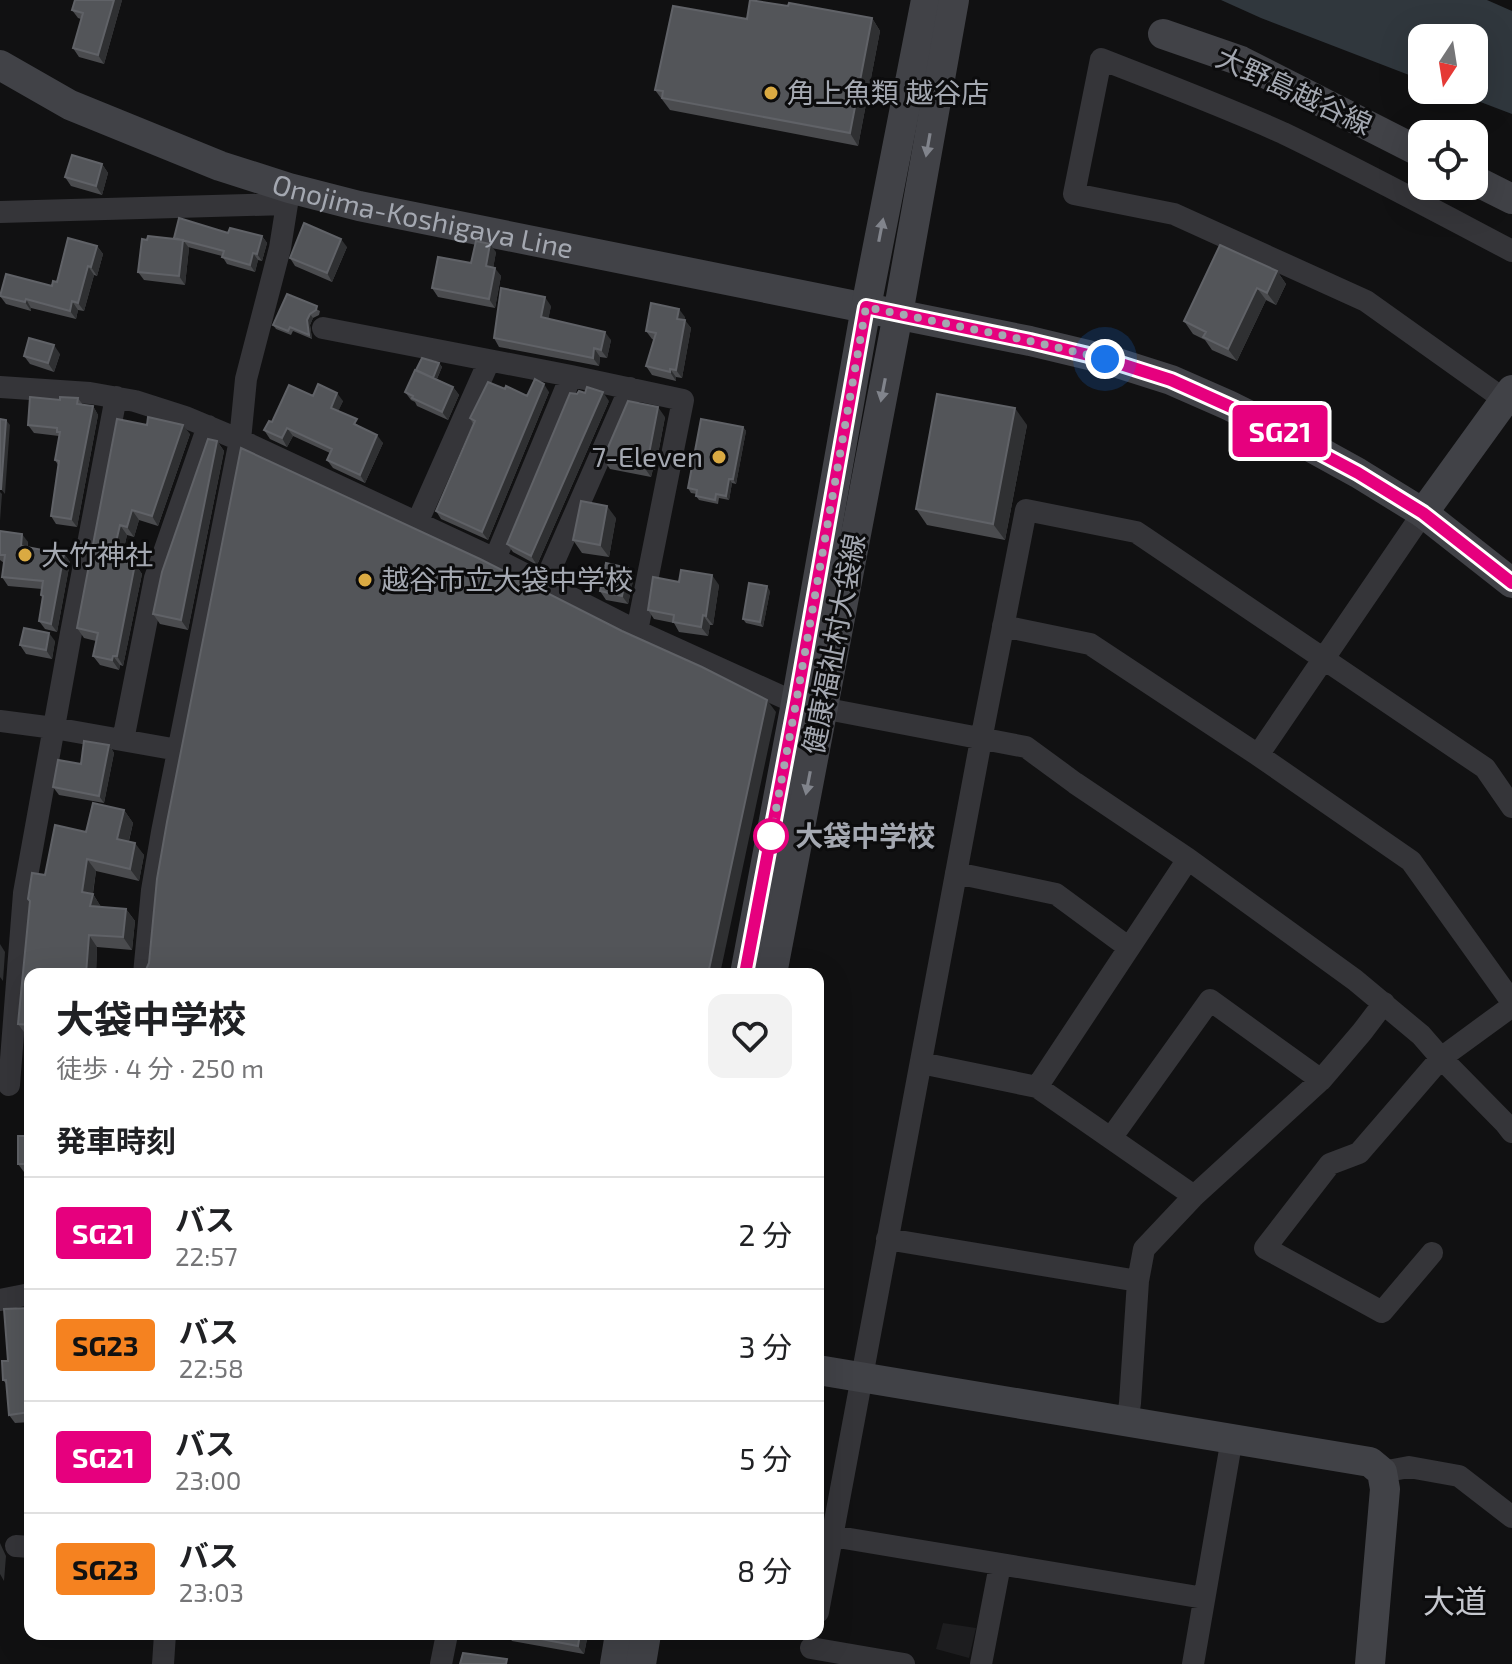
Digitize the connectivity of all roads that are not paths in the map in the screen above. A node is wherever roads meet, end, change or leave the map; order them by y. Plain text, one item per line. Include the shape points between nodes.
1 (939, 5) edge
2 (1163, 34) dead end
3 (0, 65) edge
4 (1408, 146) edge
5 (1488, 187) edge
6 (288, 196) junction
7 (1512, 199) edge
8 (0, 212) edge
9 (1512, 251) edge
10 (866, 307) junction
11 (898, 314) junction
12 (323, 328) dead end
13 (489, 361) junction
14 (571, 376) junction
15 (0, 387) edge
16 (630, 388) junction
17 (116, 397) junction
18 (1510, 399) edge
19 (208, 426) junction
20 (240, 440) junction
21 (1423, 513) junction
22 (417, 523) junction
23 (495, 559) junction
24 (1512, 583) edge
25 (544, 584) junction
26 (1003, 626) junction
27 (637, 631) junction
28 (1324, 658) junction
29 (809, 706) junction
30 (0, 721) edge
31 (54, 728) junction
32 (123, 740) junction
33 (981, 740) junction
34 (178, 750) junction
35 (1258, 755) junction
36 (1512, 807) edge
37 (1188, 859) junction
38 (956, 873) junction
39 (1128, 947) junction
40 (145, 968) edge
41 (746, 968) edge
42 (773, 968) edge
43 (1384, 1003) junction
44 (1512, 1004) edge
45 (1441, 1058) junction
46 (921, 1063) junction
47 (1321, 1080) junction
48 (9, 1085) dead end
49 (1037, 1087) junction
50 (1512, 1132) edge
51 (1111, 1138) junction
52 (1194, 1196) junction
53 (887, 1239) junction
54 (1432, 1253) dead end
55 (1138, 1281) junction
56 (24, 1295) edge
57 (0, 1300) edge
58 (824, 1371) edge
59 (861, 1377) junction
60 (1127, 1422) junction
61 (1232, 1438) junction
62 (1382, 1472) junction
63 (1512, 1517) edge
64 (832, 1536) junction
65 (1000, 1565) junction
66 (824, 1579) edge
67 (1204, 1598) junction
68 (165, 1640) edge
69 (446, 1640) edge
70 (619, 1640) edge
71 (645, 1640) edge
72 (811, 1649) edge
73 (163, 1664) edge
74 (441, 1664) edge
75 (615, 1664) edge
76 (641, 1664) edge
77 (904, 1664) edge
78 (981, 1664) edge
79 (1193, 1664) edge
80 (1370, 1664) edge

10 -> 1 street, 健康福祉村大袋線
1 -> 11 street, 健康福祉村大袋線
2 - 4 street, 大野島越谷線 via 1241,61
3 - 6 street, Onojima-Koshigaya Line via 70,105
5 - 7 street
6 - 8 street
6 - 10 street, Onojima-Koshigaya Line
6 - 20 street via 246,379
9 - 18 street via 1282,133 1101,59 1074,194 1174,214 1366,301
10 - 11 street
10 - 29 street, 健康福祉村大袋線
11 - 21 street via 1043,344 1171,380 1291,436
11 -> 29 street, 健康福祉村大袋線
12 - 13 street
13 - 14 street
13 - 22 street
14 - 16 street
14 - 23 street
15 - 17 street
16 - 25 street
16 - 27 street via 683,400
17 - 19 street
17 - 31 street
18 - 21 street
19 - 20 street
19 - 32 street via 155,578
20 - 22 street
20 - 34 street
21 - 24 street
21 - 28 street
22 - 23 street
23 - 25 street
25 - 27 street
26 - 28 street via 1026,510 1136,532
26 - 33 street
26 - 35 street via 1090,644
27 - 29 street
28 - 35 street
28 - 36 street via 1485,768
29 - 33 street
29 - 41 street, 健康福祉村大袋線
29 -> 42 street, 健康福祉村大袋線
30 - 31 street
31 - 32 street
31 - 48 street via 24,893
32 - 34 street
33 - 37 street via 1026,747
33 - 38 street
34 - 40 street via 152,890
35 - 44 street via 1411,861
37 - 39 street
37 - 43 street
38 - 39 street via 1056,894
38 - 46 street
39 - 49 street
43 - 45 street
43 - 47 street
44 - 45 street
45 - 50 street
45 - 54 street via 1359,1153 1330,1164 1265,1248 1382,1312
46 - 49 street
46 - 53 street
47 - 51 street via 1210,1000
47 - 52 street
49 - 51 street
51 - 52 street
52 - 55 street via 1144,1249
53 - 55 street
53 - 59 street
55 - 60 street
56 - 57 street
58 - 59 street
59 - 60 street
59 - 64 street
60 - 61 street
61 - 62 street via 1370,1462
61 - 67 street
62 - 63 street via 1409,1467 1459,1476
62 - 80 street via 1385,1489
64 - 65 street
64 - 66 street
65 - 67 street
65 - 78 street
67 - 79 street
68 - 73 street
69 - 74 street
70 - 75 street
71 - 76 street
72 - 77 street

